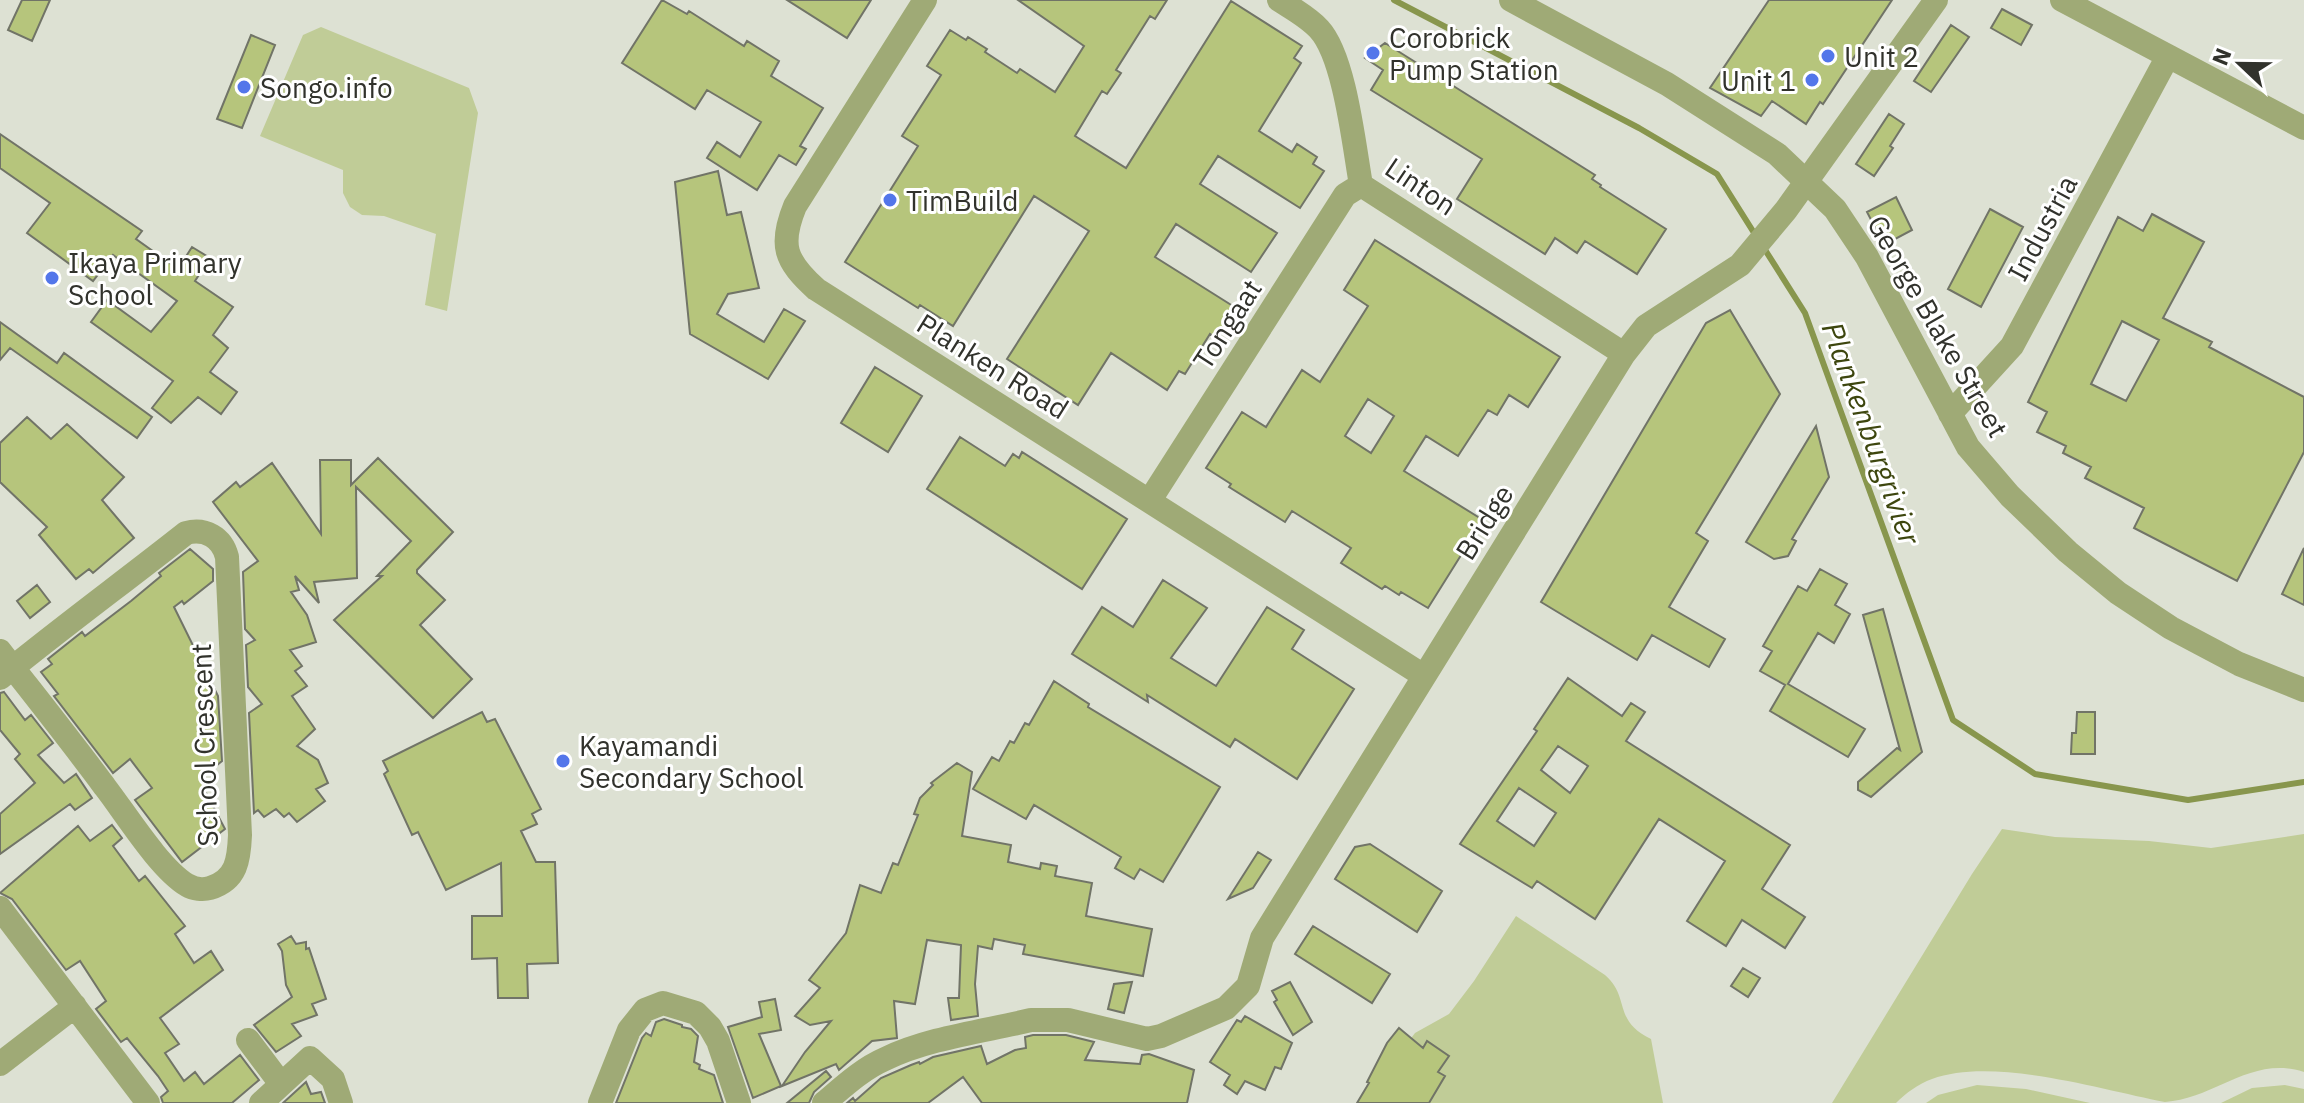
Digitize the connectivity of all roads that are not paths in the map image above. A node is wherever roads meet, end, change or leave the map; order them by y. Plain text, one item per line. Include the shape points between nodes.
1 (925, 0) edge
2 (1279, 0) edge
3 (1511, 0) edge
4 (1936, 0) edge
5 (2062, 0) edge
6 (2168, 56) junction
7 (2304, 128) edge
8 (1807, 182) junction
9 (1361, 185) junction
10 (1624, 354) junction
11 (1950, 414) junction
12 (1150, 500) junction
13 (4, 665) edge
14 (1424, 676) junction
15 (2304, 690) edge
16 (0, 908) edge
17 (75, 1006) junction
18 (248, 1040) dead end
19 (0, 1064) edge
20 (281, 1084) junction
21 (148, 1103) edge
22 (261, 1103) edge
23 (341, 1103) edge
24 (600, 1103) edge
25 (739, 1103) edge
26 (824, 1103) edge

1 - 12 street, Planken Road via 795,206 786,228 787,249 797,272
2 - 9 street, Linton via 1321,31 1334,54
3 - 8 street, George Blake Street via 1667,84 1777,154
4 - 8 street, Bridge
5 - 6 street
6 - 7 street
6 - 11 street, Industria via 2012,346
8 - 10 street, Bridge via 1740,265 1646,326
8 - 11 street, George Blake Street via 1835,209 1867,257
9 - 10 street, Linton
9 - 12 street, Tongaat via 1345,195
10 - 14 street, Bridge
11 - 15 street, George Blake Street via 1968,447 2010,496 2118,593 2239,664
12 - 14 street, Planken Road
13 - 13 street, School Crescent via 174,875 204,890 231,877 240,835 227,557 219,540 198,530 186,533
14 - 26 street, Bridge via 1262,938 1248,986 1226,1008 1147,1039 1068,1020 1031,1020 886,1058
16 - 17 street
17 - 19 street
17 - 21 street
18 - 20 street
20 - 22 street
20 - 23 street via 310,1058 333,1079
24 - 25 street via 629,1030 645,1010 663,1003 696,1013 710,1027

